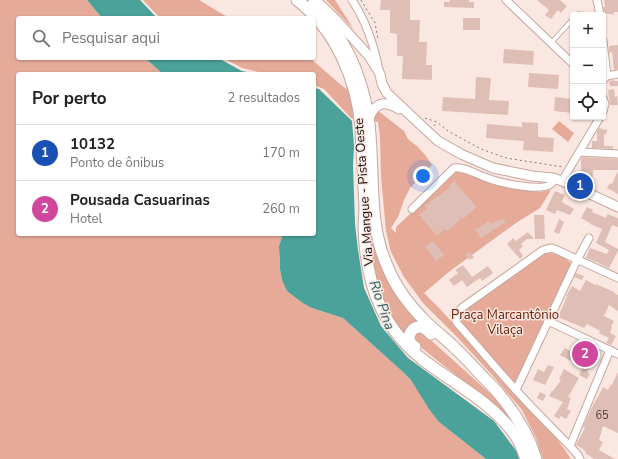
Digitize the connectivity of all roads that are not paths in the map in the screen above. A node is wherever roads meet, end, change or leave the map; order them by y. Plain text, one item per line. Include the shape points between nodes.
1 (297, 0) edge
2 (309, 0) edge
3 (314, 0) edge
4 (352, 0) edge
5 (506, 0) edge
6 (597, 0) edge
7 (599, 12) edge
8 (314, 16) edge
9 (316, 18) edge
10 (570, 22) edge
11 (551, 43) junction
12 (570, 61) edge
13 (380, 74) junction
14 (618, 74) edge
15 (606, 78) edge
16 (408, 113) junction
17 (598, 120) edge
18 (366, 124) junction
19 (580, 152) junction
20 (618, 154) edge
21 (558, 180) junction
22 (618, 207) edge
23 (412, 209) dead end
24 (589, 238) dead end
25 (577, 260) junction
26 (618, 278) edge
27 (548, 321) junction
28 (610, 350) junction
29 (618, 354) edge
30 (447, 377) junction
31 (516, 390) junction
32 (502, 397) junction
33 (570, 446) junction
34 (526, 459) edge
35 (536, 459) edge
36 (580, 459) edge

1 - 8 main road, Via Mangue - Pista Oeste
2 - 18 main road via 342,40 354,63 363,89
3 - 13 street via 357,42
4 - 13 street via 368,30
5 - 11 street
6 - 7 street
9 - 18 main road, Via Mangue - Pista Oeste via 340,54 348,71 360,114
10 - 11 lane
11 - 12 street
13 - 16 street via 387,93
14 - 15 street
16 - 18 street via 391,105 380,104 375,107
16 - 21 street via 438,140 481,163 506,171
17 - 19 street
18 - 30 main road, Via Mangue - Pista Oeste via 364,227 371,282 382,311 394,331 423,360
18 - 32 main road via 374,215 387,268 400,291 425,321
19 - 20 street
19 - 21 street
21 - 22 street
21 - 23 street via 545,186 527,186 489,179 458,167
24 - 25 street
25 - 26 street
25 - 27 street
25 - 31 street via 552,248 542,250 456,314 457,323
27 - 28 street
27 - 31 street
28 - 29 street
28 - 33 street
30 - 32 main road via 410,342 411,332 416,328 425,329
30 - 34 main road, Via Mangue - Pista Oeste via 494,411 514,433
31 - 33 street
32 - 35 main road via 529,439
33 - 36 street

